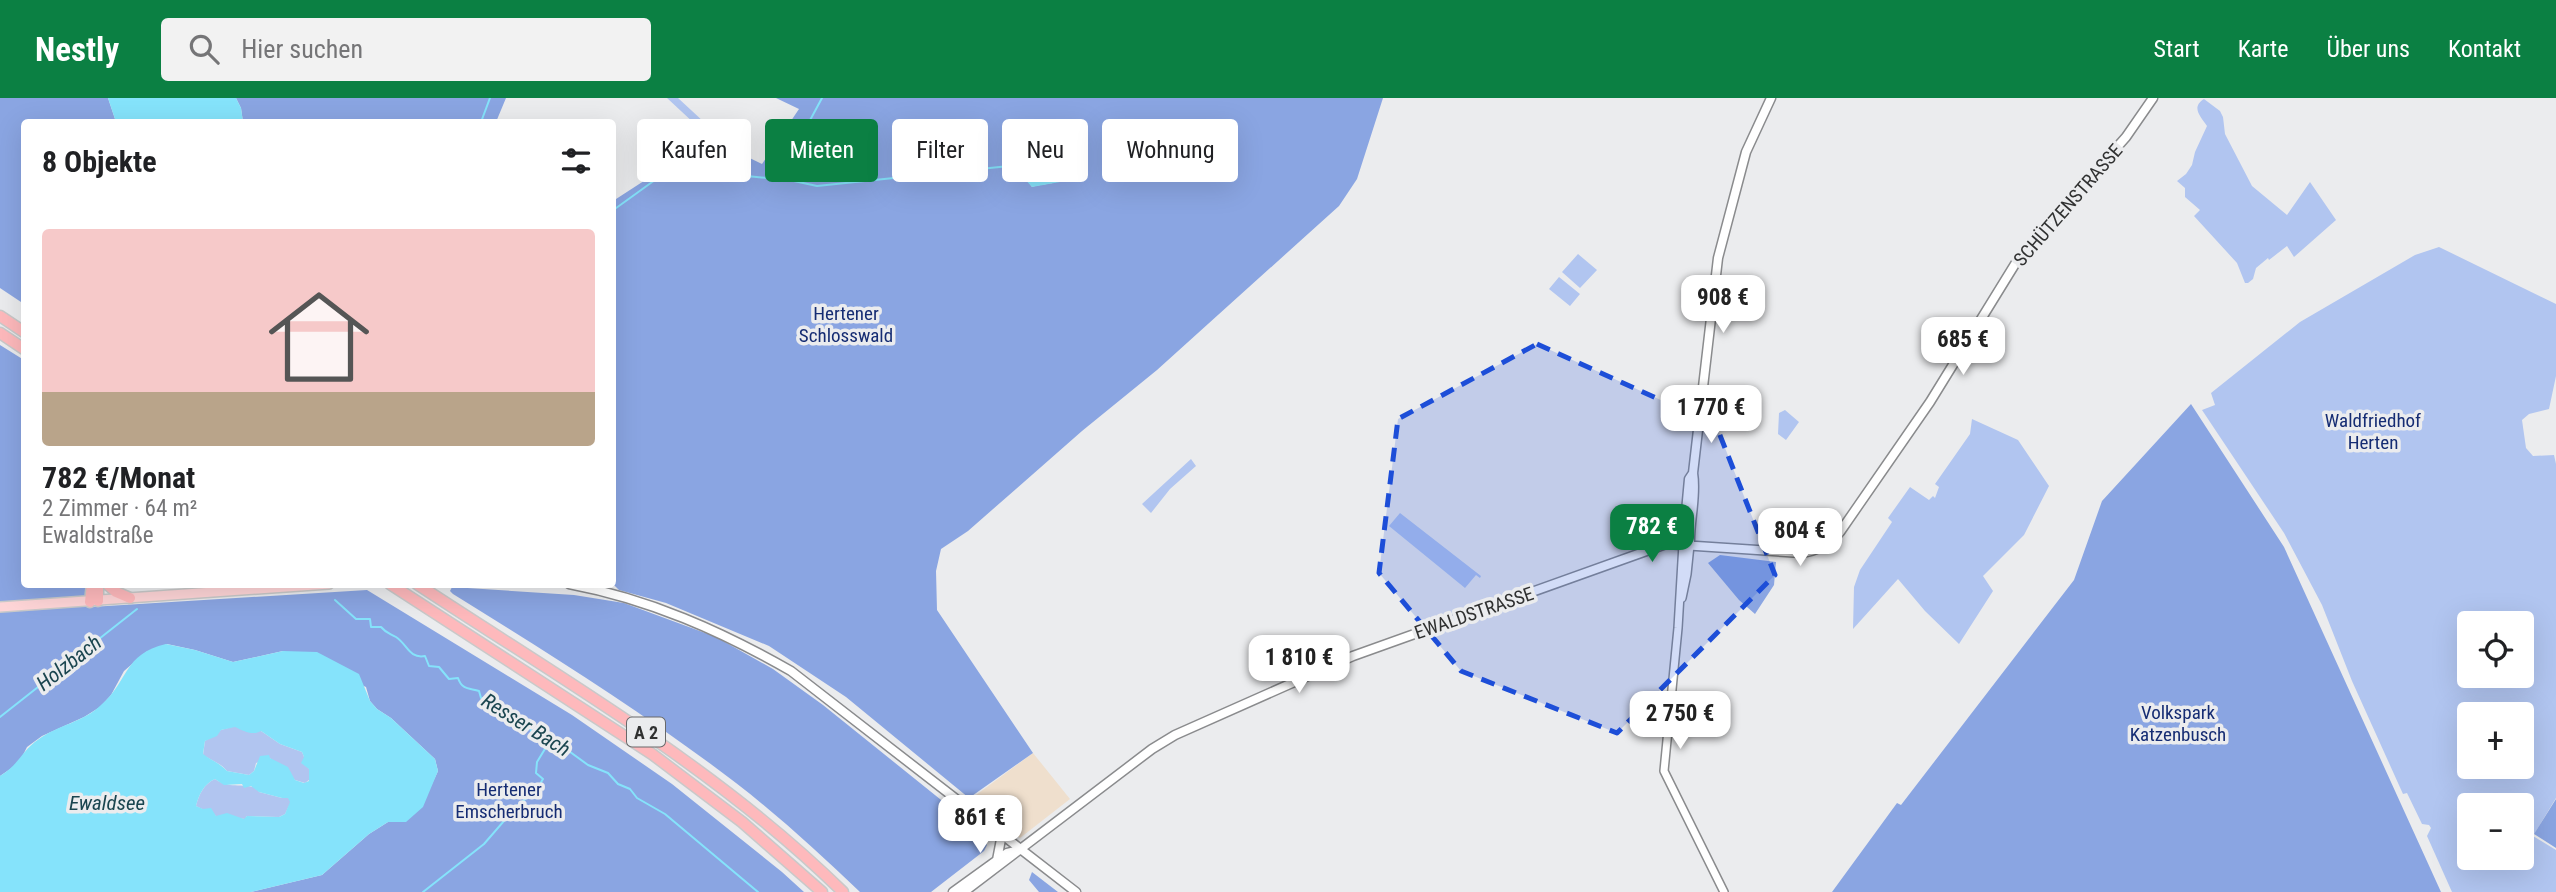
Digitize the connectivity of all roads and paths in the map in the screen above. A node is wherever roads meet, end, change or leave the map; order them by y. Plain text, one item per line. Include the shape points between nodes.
1 (1771, 98) edge
2 (2153, 98) edge
3 (0, 316) edge
4 (21, 330) edge
5 (0, 333) edge
6 (21, 347) edge
7 (1686, 545) junction
8 (92, 588) edge
9 (98, 588) edge
10 (112, 588) edge
11 (272, 588) edge
12 (396, 588) edge
13 (423, 588) edge
14 (586, 588) edge
15 (130, 598) junction
16 (94, 602) junction
17 (0, 607) edge
18 (1002, 834) junction
19 (1022, 849) junction
20 (998, 860) junction
21 (822, 892) edge
22 (843, 892) edge
23 (953, 892) edge
24 (964, 892) edge
25 (1076, 892) edge
26 (1724, 892) edge

1 - 7 main road via 1746,152 1718,258 1689,478
2 - 7 main road, SCHÜTZENSTRASSE via 2126,137 2020,256 1930,402 1834,540 1801,554
3 - 4 highway
5 - 6 highway
7 - 19 main road, EWALDSTRASSE via 1672,543 1640,552 1396,639 1175,735
7 - 26 street via 1664,771
8 - 16 highway
9 - 16 highway
10 - 15 highway
11 - 15 main road
12 - 21 highway, A 2 via 652,754 742,822
13 - 22 highway, A 2 via 661,742 751,811
14 - 18 main road via 674,613 791,671
15 - 16 main road
16 - 17 main road
18 - 19 main road
18 - 20 main road
19 - 20 main road, EWALDSTRASSE
19 - 24 main road, EWALDSTRASSE
19 - 25 main road
20 - 23 main road, EWALDSTRASSE

